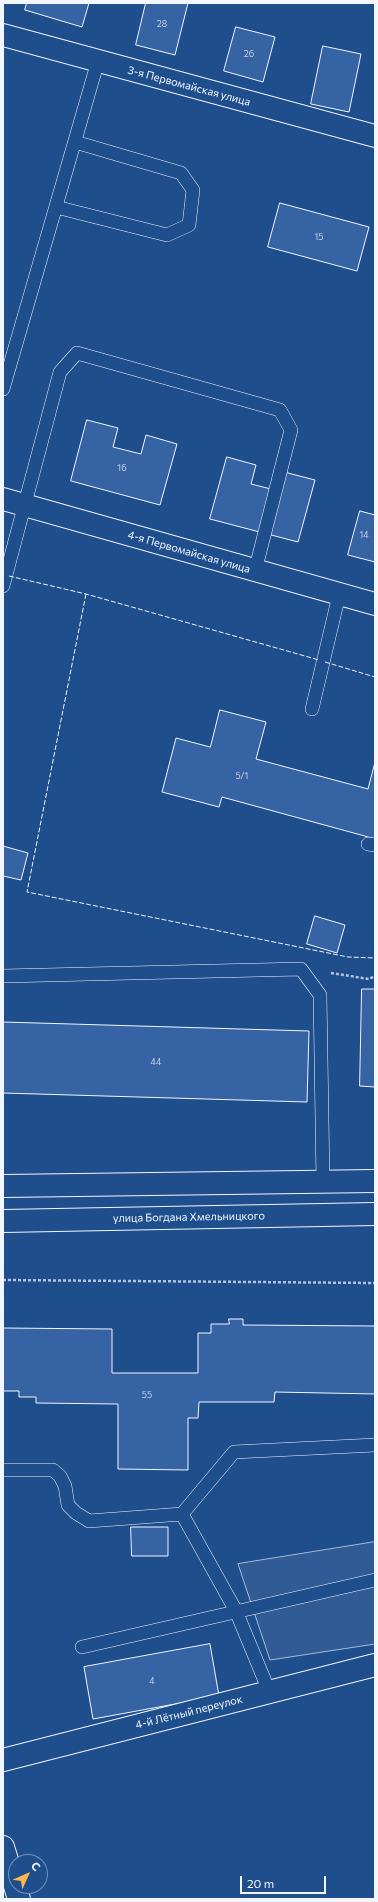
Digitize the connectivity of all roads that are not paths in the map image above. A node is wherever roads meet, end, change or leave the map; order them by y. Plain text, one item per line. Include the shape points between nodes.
1 (3, 35) edge
2 (98, 61) junction
3 (375, 136) edge
4 (75, 142) junction
5 (56, 207) junction
6 (3, 389) edge
7 (13, 502) edge
8 (256, 571) junction
9 (3, 586) edge
10 (339, 594) junction
11 (375, 604) edge
12 (312, 709) dead end
13 (3, 976) edge
14 (323, 1181) junction
15 (375, 1181) edge
16 (3, 1186) edge
17 (375, 1214) edge
18 (3, 1221) edge
19 (375, 1445) edge
20 (3, 1470) edge
21 (182, 1514) junction
22 (375, 1580) edge
23 (236, 1611) junction
24 (82, 1647) dead end
25 (375, 1664) edge
26 (269, 1692) junction
27 (3, 1760) edge
28 (3, 1847) edge
29 (19, 1899) edge

1 - 2 street, 3-я Первомайская улица
2 - 3 street, 3-я Первомайская улица
2 - 4 lane
4 - 5 lane
4 - 5 lane via 181,173 193,190 189,225 167,235
5 - 6 lane
7 - 8 street, 4-я Первомайская улица
7 - 8 lane via 60,372 77,353 280,410 290,430
7 - 9 lane
8 - 10 street, 4-я Первомайская улица
10 - 11 street, 4-я Первомайская улица
10 - 12 lane
13 - 14 lane via 301,969 320,995
14 - 15 street
14 - 16 street
17 - 18 street, улица Богдана Хмельницкого
19 - 21 lane via 234,1452
20 - 21 lane via 53,1470 65,1486 68,1505 89,1522
21 - 23 lane
22 - 23 lane
23 - 24 lane
23 - 26 lane
25 - 26 street, 4-й Лётный переулок
26 - 27 street, 4-й Лётный переулок
28 - 29 street

